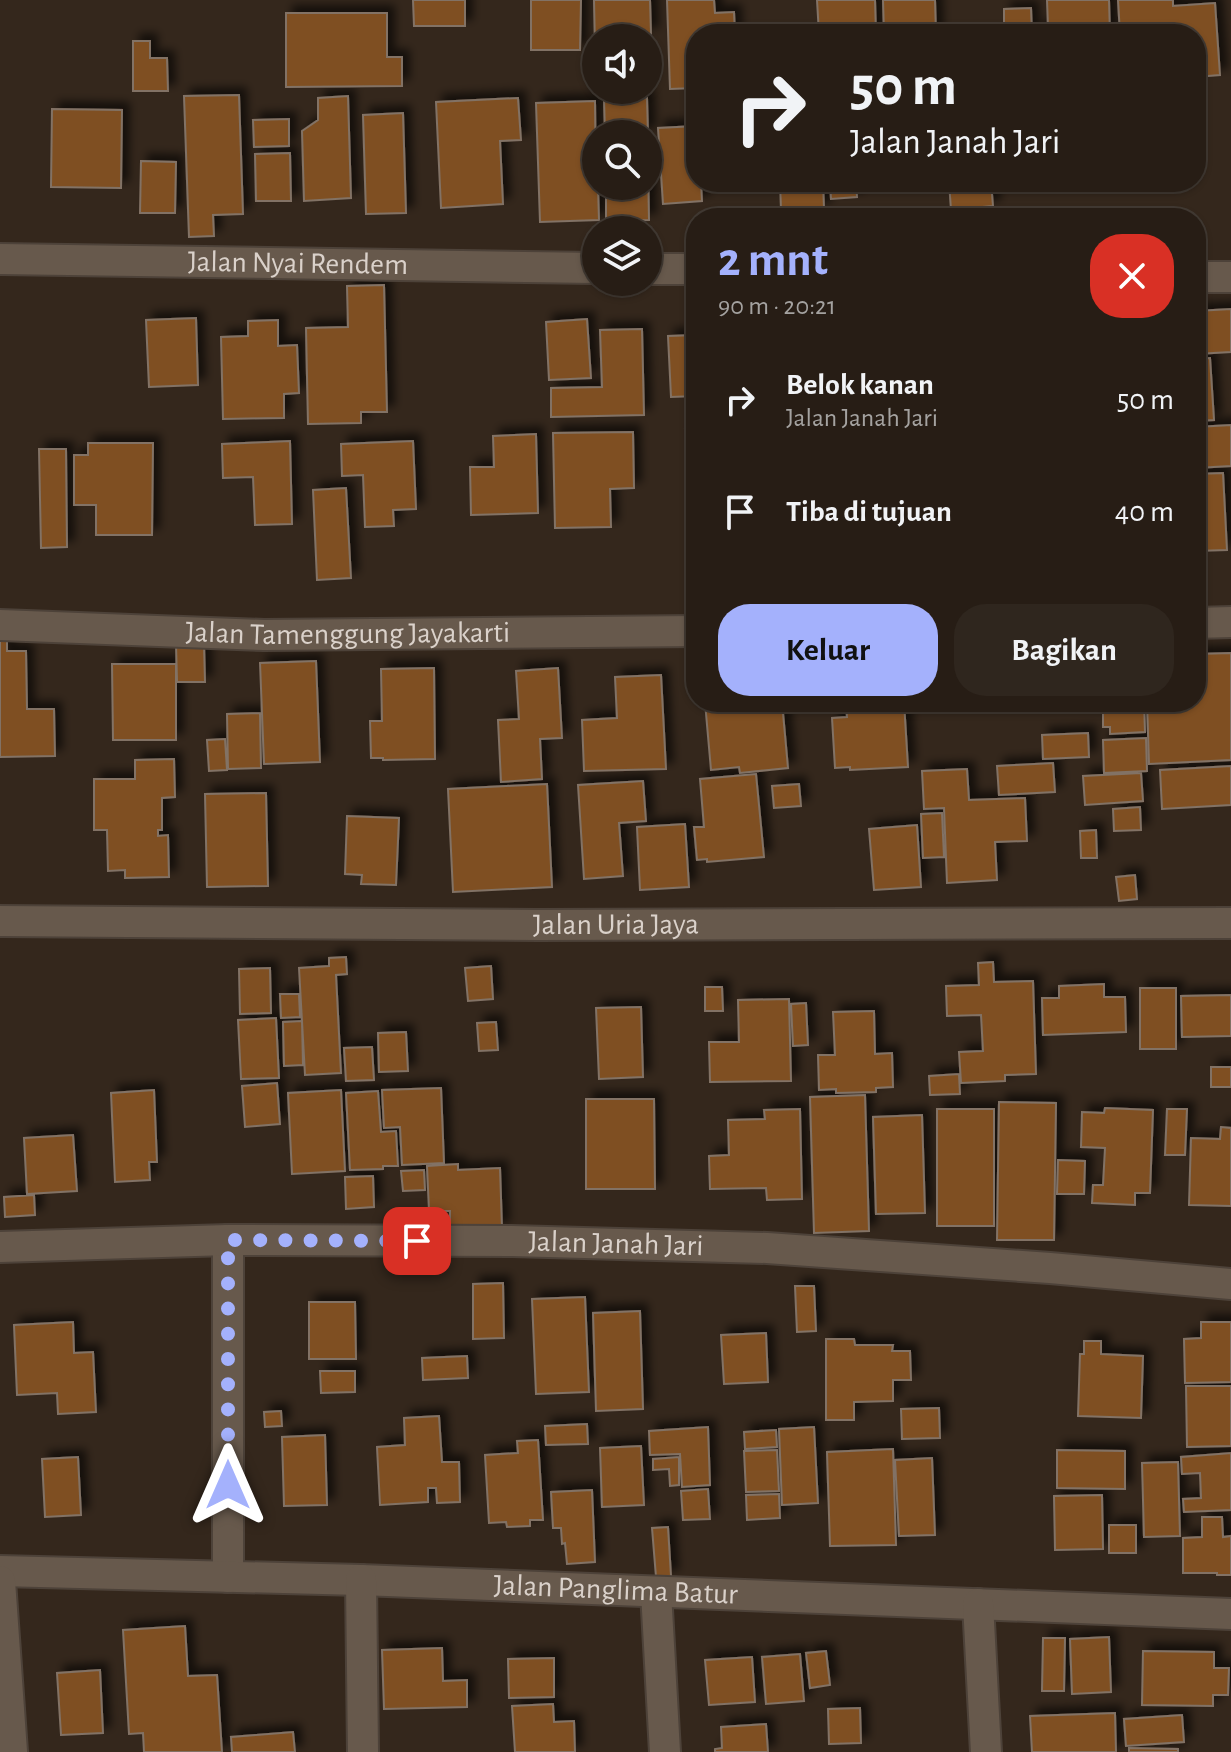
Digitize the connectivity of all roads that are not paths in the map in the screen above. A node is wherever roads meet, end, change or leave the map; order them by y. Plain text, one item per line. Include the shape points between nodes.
1 (0, 259) edge
2 (582, 268) edge
3 (662, 269) edge
4 (686, 269) edge
5 (1206, 277) edge
6 (1231, 277) edge
7 (1231, 622) edge
8 (1206, 623) edge
9 (0, 625) edge
10 (686, 631) edge
11 (0, 921) edge
12 (1231, 923) edge
13 (228, 1240) junction
14 (0, 1247) edge
15 (1231, 1284) edge
16 (0, 1571) edge
17 (228, 1577) junction
18 (361, 1580) junction
19 (0, 1581) edge
20 (656, 1592) junction
21 (978, 1604) junction
22 (1231, 1614) edge
23 (12, 1752) edge
24 (363, 1752) edge
25 (665, 1752) edge
26 (986, 1752) edge

1 - 2 street, Jalan Nyai Rendem
3 - 4 street
5 - 6 street
7 - 8 street
9 - 10 street, Jalan Tamenggung Jayakarti via 264,635
11 - 12 street, Jalan Uria Jaya
13 - 14 street, Jalan Janah Jari
13 - 15 street, Jalan Janah Jari via 767,1248
13 - 17 street
16 - 17 street, Jalan Panglima Batur
17 - 18 street, Jalan Panglima Batur
18 - 20 street, Jalan Panglima Batur
18 - 24 street
19 - 23 street
20 - 21 street, Jalan Panglima Batur
20 - 25 street
21 - 22 street, Jalan Panglima Batur
21 - 26 street

